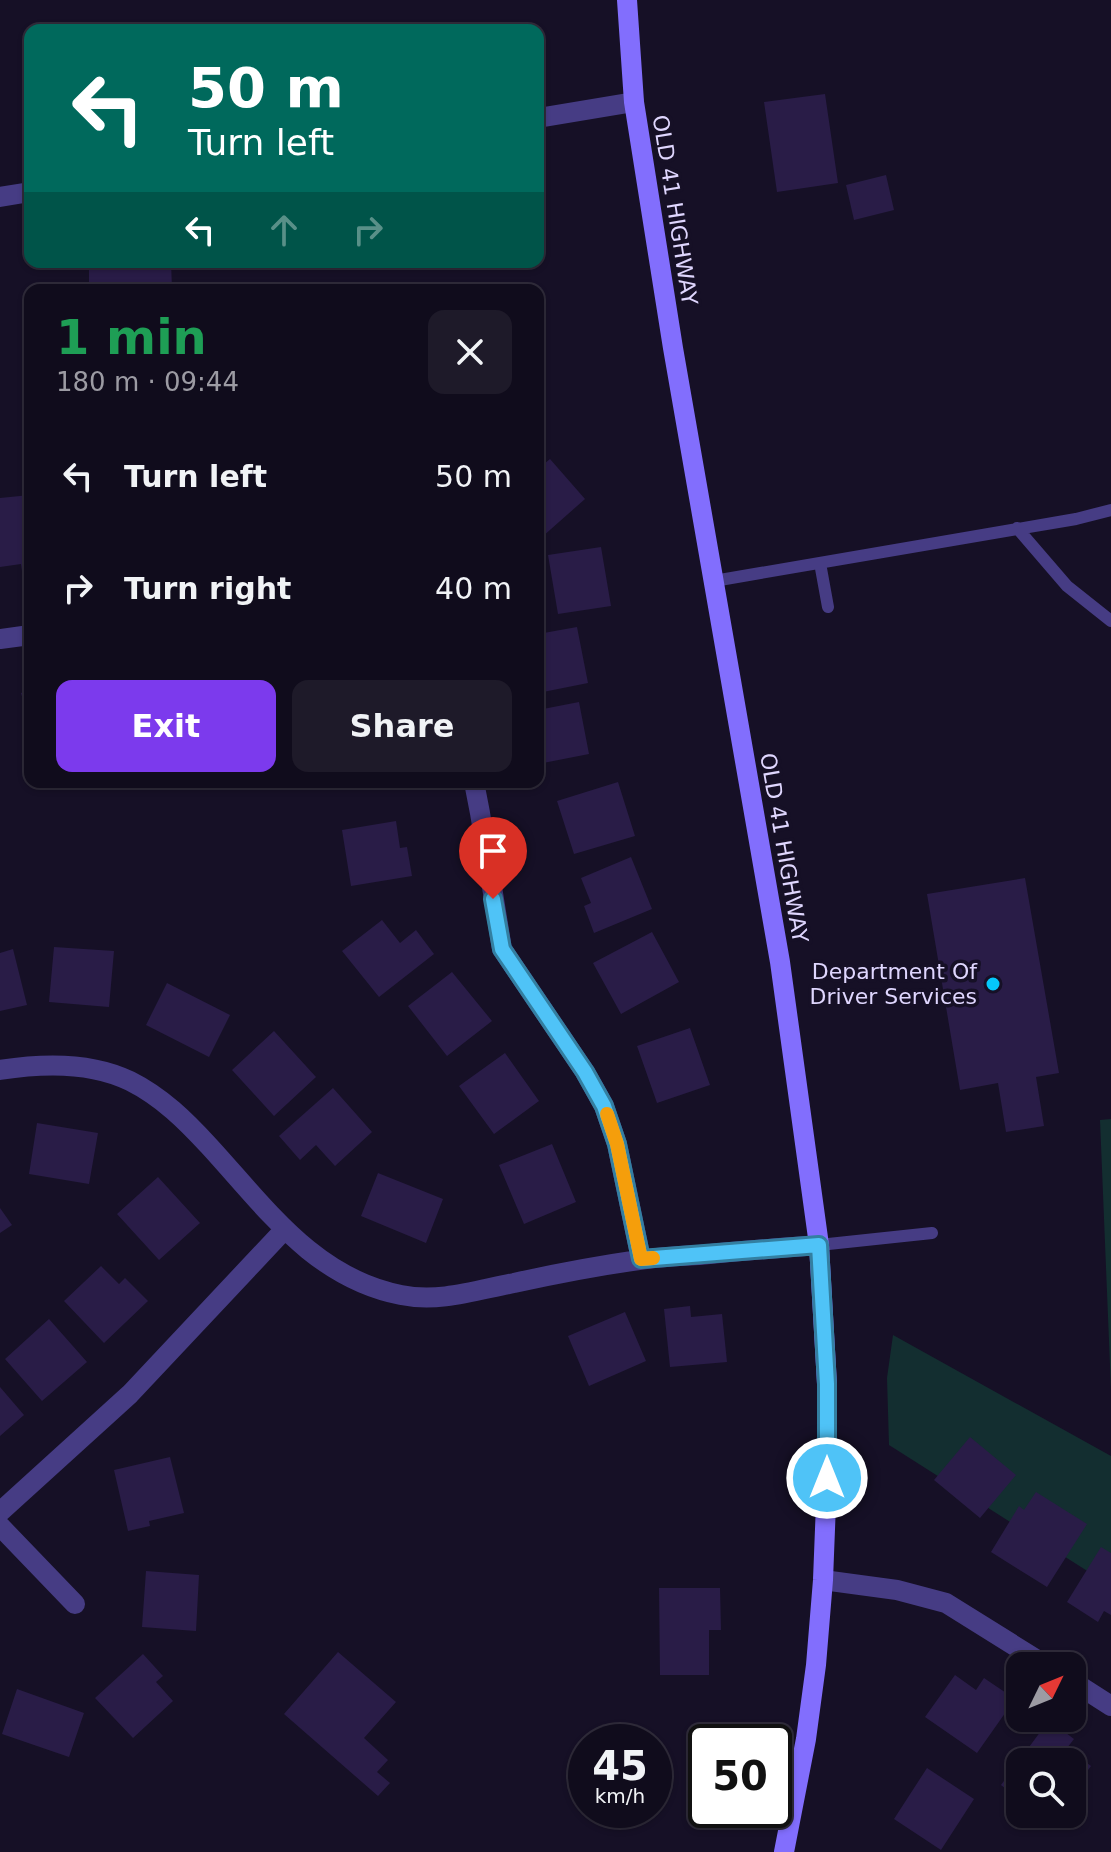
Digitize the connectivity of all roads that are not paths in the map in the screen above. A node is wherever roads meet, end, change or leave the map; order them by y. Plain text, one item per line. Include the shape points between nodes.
1 (627, 0) edge
2 (634, 102) junction
3 (544, 117) edge
4 (24, 193) edge
5 (0, 197) edge
6 (1111, 510) edge
7 (1017, 528) junction
8 (820, 563) junction
9 (714, 581) junction
10 (828, 607) dead end
11 (1111, 621) edge
12 (24, 636) edge
13 (0, 639) edge
14 (475, 788) edge
15 (0, 1070) edge
16 (285, 1229) junction
17 (932, 1233) dead end
18 (819, 1245) junction
19 (641, 1259) junction
20 (0, 1512) edge
21 (0, 1526) edge
22 (823, 1580) junction
23 (75, 1604) dead end
24 (1025, 1652) edge
25 (1086, 1690) edge
26 (1111, 1706) edge
27 (784, 1852) edge

1 - 2 main road, OLD 41 HIGHWAY
2 - 3 street
2 - 9 main road, OLD 41 HIGHWAY
4 - 5 street
6 - 7 lane
7 - 8 lane
7 - 11 lane via 1067,586
8 - 9 lane
8 - 10 lane
9 - 18 main road, OLD 41 HIGHWAY via 789,1021
12 - 13 street
14 - 19 street via 502,949 604,1106
15 - 16 street via 60,1065 129,1081 184,1119
16 - 19 street via 339,1273 413,1297 471,1293
16 - 20 street via 130,1394
17 - 18 lane
18 - 19 street
18 - 22 main road, OLD 41 HIGHWAY via 827,1384
21 - 23 street
22 - 24 street via 946,1603
22 - 27 main road, OLD 41 HIGHWAY via 806,1739
25 - 26 street

